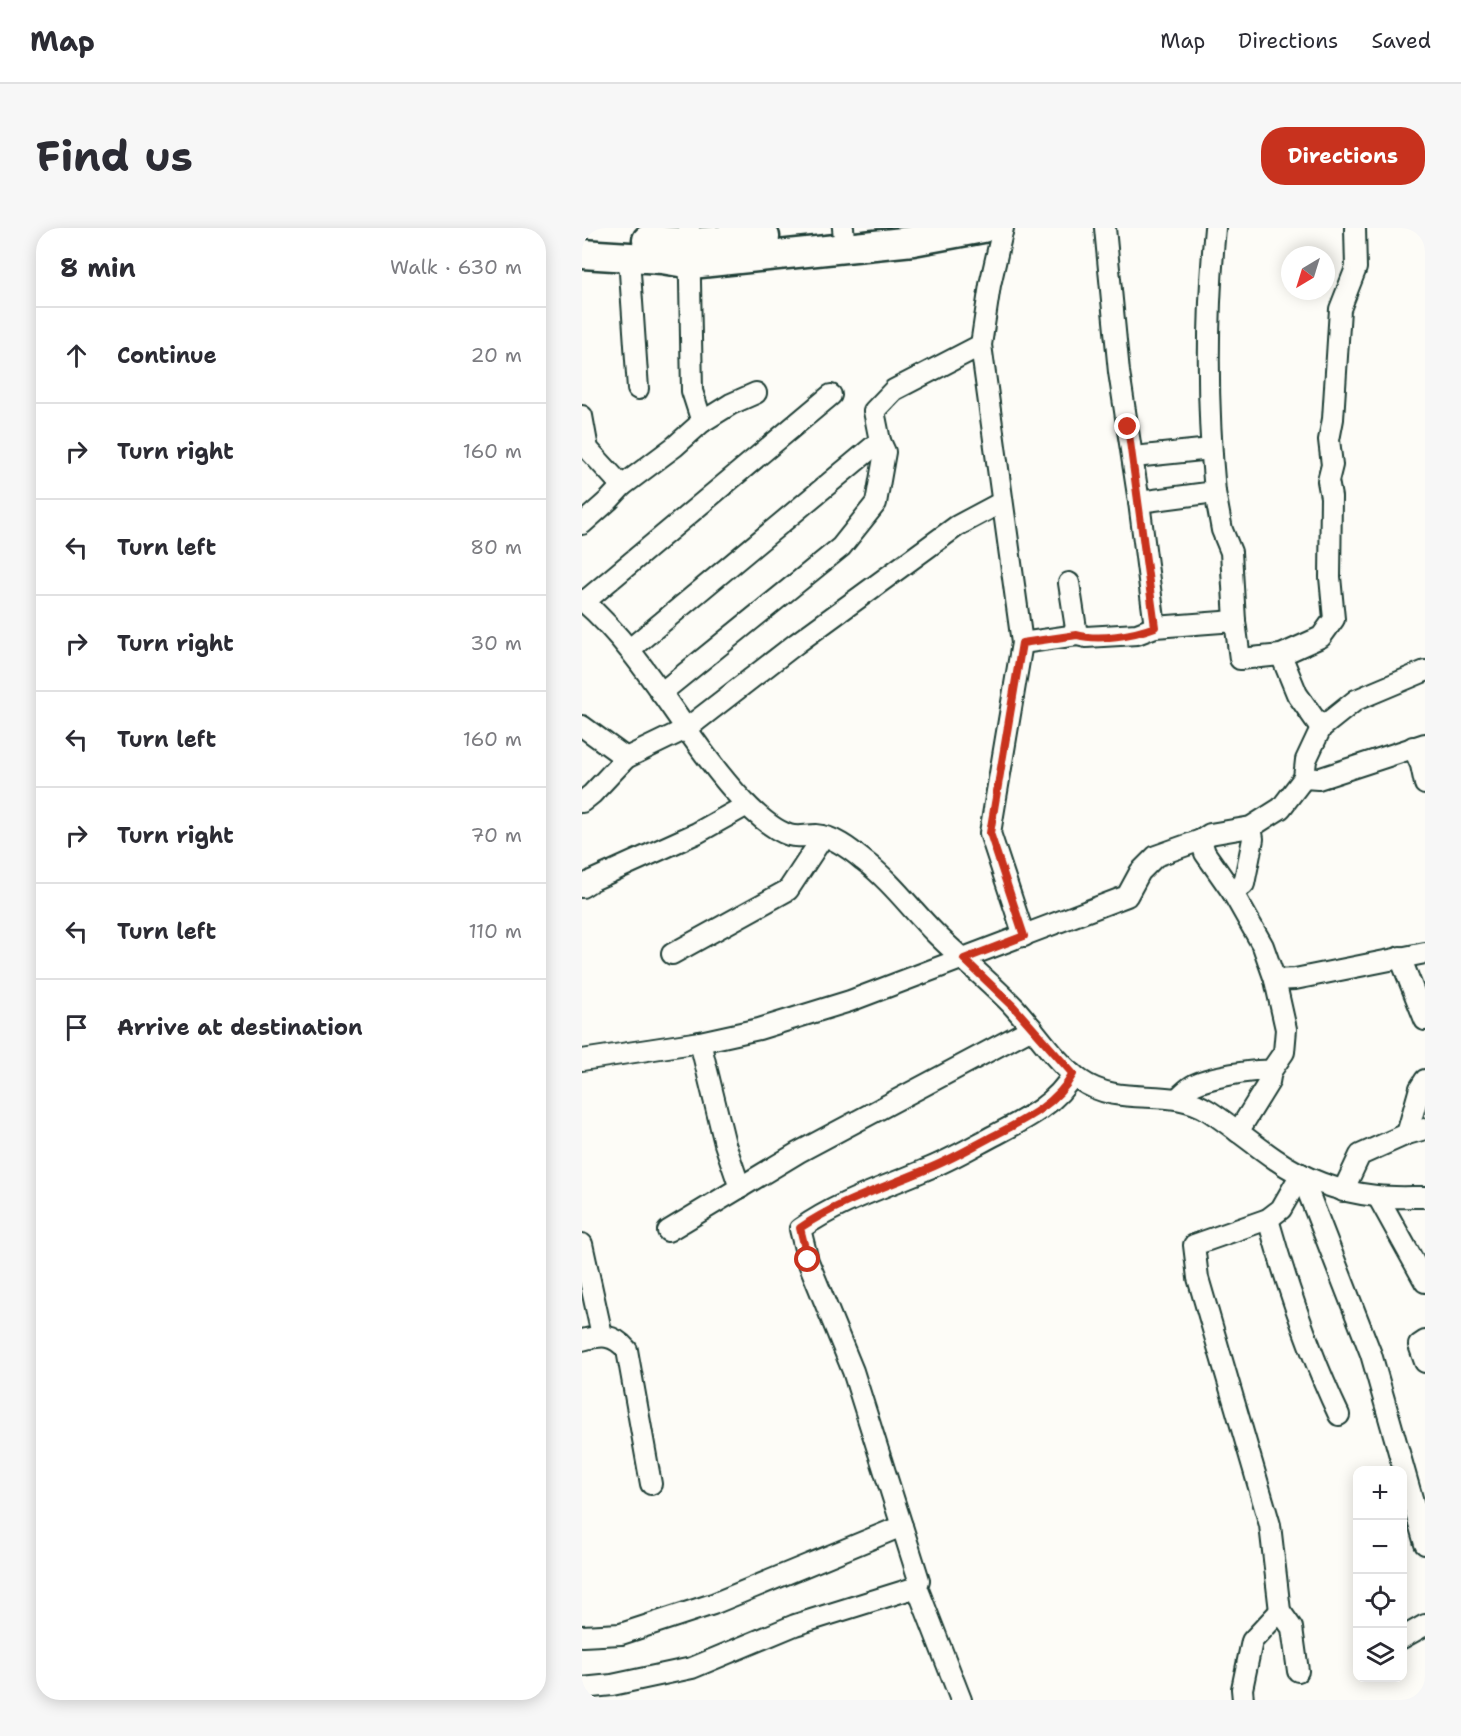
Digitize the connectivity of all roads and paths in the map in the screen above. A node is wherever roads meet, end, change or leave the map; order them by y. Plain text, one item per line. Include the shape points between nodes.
1 (983, 228) edge
2 (1004, 228) edge
3 (1105, 228) edge
4 (1215, 228) edge
5 (1354, 228) edge
6 (582, 234) edge
7 (848, 234) edge
8 (913, 234) edge
9 (690, 245) edge
10 (582, 254) edge
11 (629, 258) junction
12 (981, 345) junction
13 (638, 389) dead end
14 (756, 393) dead end
15 (831, 395) dead end
16 (582, 416) edge
17 (702, 422) junction
18 (880, 441) junction
19 (1211, 449) junction
20 (1134, 457) junction
21 (622, 486) junction
22 (1215, 492) junction
23 (1002, 502) junction
24 (1139, 502) junction
25 (582, 524) edge
26 (1070, 583) dead end
27 (583, 601) edge
28 (1235, 621) junction
29 (1155, 627) junction
30 (1077, 635) junction
31 (1022, 643) junction
32 (630, 649) junction
33 (1281, 656) junction
34 (1425, 671) edge
35 (661, 693) junction
36 (582, 726) edge
37 (1321, 728) junction
38 (686, 729) junction
39 (1419, 746) edge
40 (626, 758) junction
41 (1304, 778) junction
42 (1425, 784) edge
43 (582, 801) edge
44 (747, 805) junction
45 (1251, 828) junction
46 (823, 837) junction
47 (1201, 840) junction
48 (582, 887) edge
49 (1233, 893) junction
50 (1024, 936) junction
51 (1425, 953) edge
52 (672, 954) dead end
53 (1400, 957) junction
54 (964, 959) junction
55 (1275, 980) junction
56 (1425, 1020) edge
57 (1032, 1028) junction
58 (700, 1042) junction
59 (582, 1060) edge
60 (1271, 1071) junction
61 (1073, 1074) junction
62 (1425, 1080) edge
63 (1178, 1098) junction
64 (1238, 1132) junction
65 (1416, 1132) edge
66 (1301, 1174) junction
67 (740, 1188) junction
68 (1343, 1191) junction
69 (1378, 1197) junction
70 (1425, 1197) edge
71 (1268, 1219) junction
72 (668, 1231) dead end
73 (582, 1244) edge
74 (1425, 1282) edge
75 (602, 1335) junction
76 (582, 1340) edge
77 (1425, 1341) edge
78 (1425, 1362) edge
79 (1339, 1415) dead end
80 (651, 1484) dead end
81 (902, 1526) junction
82 (1425, 1542) edge
83 (917, 1587) junction
84 (1280, 1611) junction
85 (1425, 1625) edge
86 (1407, 1635) edge
87 (582, 1636) edge
88 (1298, 1671) dead end
89 (582, 1688) edge
90 (961, 1700) edge
91 (1243, 1700) edge

1 - 8 highway
2 - 12 street
3 - 20 street via 1119,372
4 - 19 street via 1210,279
5 - 33 street via 1356,268 1340,309 1329,440 1334,619 1321,638
6 - 9 highway
7 - 8 highway
7 - 9 highway
9 - 11 highway via 662,259
9 - 17 street via 692,391
10 - 11 highway
11 - 13 street
12 - 18 street via 894,390 874,411
12 - 23 street
14 - 17 street
15 - 27 street
16 - 21 street via 588,449
17 - 21 street
18 - 32 street
18 - 35 street via 885,452 876,503 841,547
19 - 20 street
19 - 22 street
20 - 24 street
21 - 25 street
22 - 24 street
22 - 28 street via 1222,530 1231,552
23 - 31 street
23 - 38 street via 957,526
24 - 29 street
26 - 30 street
27 - 32 street
28 - 29 street
28 - 33 street via 1240,659
29 - 30 street via 1137,634
30 - 31 street
31 - 50 street via 990,833
32 - 35 street
33 - 37 street via 1298,694
34 - 37 street via 1356,700
35 - 38 street
36 - 40 street
37 - 41 street via 1306,760
38 - 40 street
38 - 44 street
39 - 41 street via 1317,779
39 - 42 street
40 - 43 street
41 - 45 street via 1281,808
44 - 46 street via 788,835
44 - 48 street
45 - 47 street via 1210,834
45 - 49 street via 1253,839 1244,884
46 - 52 street via 788,890
46 - 54 street via 861,857
47 - 49 street via 1205,853
47 - 50 street via 1156,856 1140,872 1127,896
49 - 55 street via 1263,946
50 - 54 street
51 - 53 street
53 - 55 street
53 - 56 street
54 - 57 street
54 - 58 street via 850,1001 759,1029
55 - 60 street via 1286,1029 1284,1052
57 - 61 street
57 - 67 street via 799,1152
58 - 59 street
58 - 67 street
60 - 63 street via 1204,1081
60 - 64 street via 1269,1082
61 - 63 street via 1107,1094
61 - 81 street via 1066,1088 1030,1117 800,1228 808,1260 853,1371
62 - 65 street via 1420,1088
63 - 64 street via 1209,1111
64 - 66 street
65 - 68 street via 1360,1155
66 - 68 street
66 - 71 street via 1281,1209
66 - 82 street via 1371,1354
67 - 72 street
68 - 69 street
69 - 70 street
69 - 74 street
71 - 79 street via 1286,1282
71 - 84 street via 1194,1245 1198,1278 1270,1525
73 - 75 street
75 - 76 street
75 - 80 street via 627,1350
77 - 78 street via 1419,1345
81 - 83 street via 919,1580
81 - 87 street via 713,1604 621,1634
83 - 89 street via 795,1625 692,1668
83 - 90 street
84 - 88 street via 1292,1628
84 - 91 street via 1252,1641
85 - 86 street

